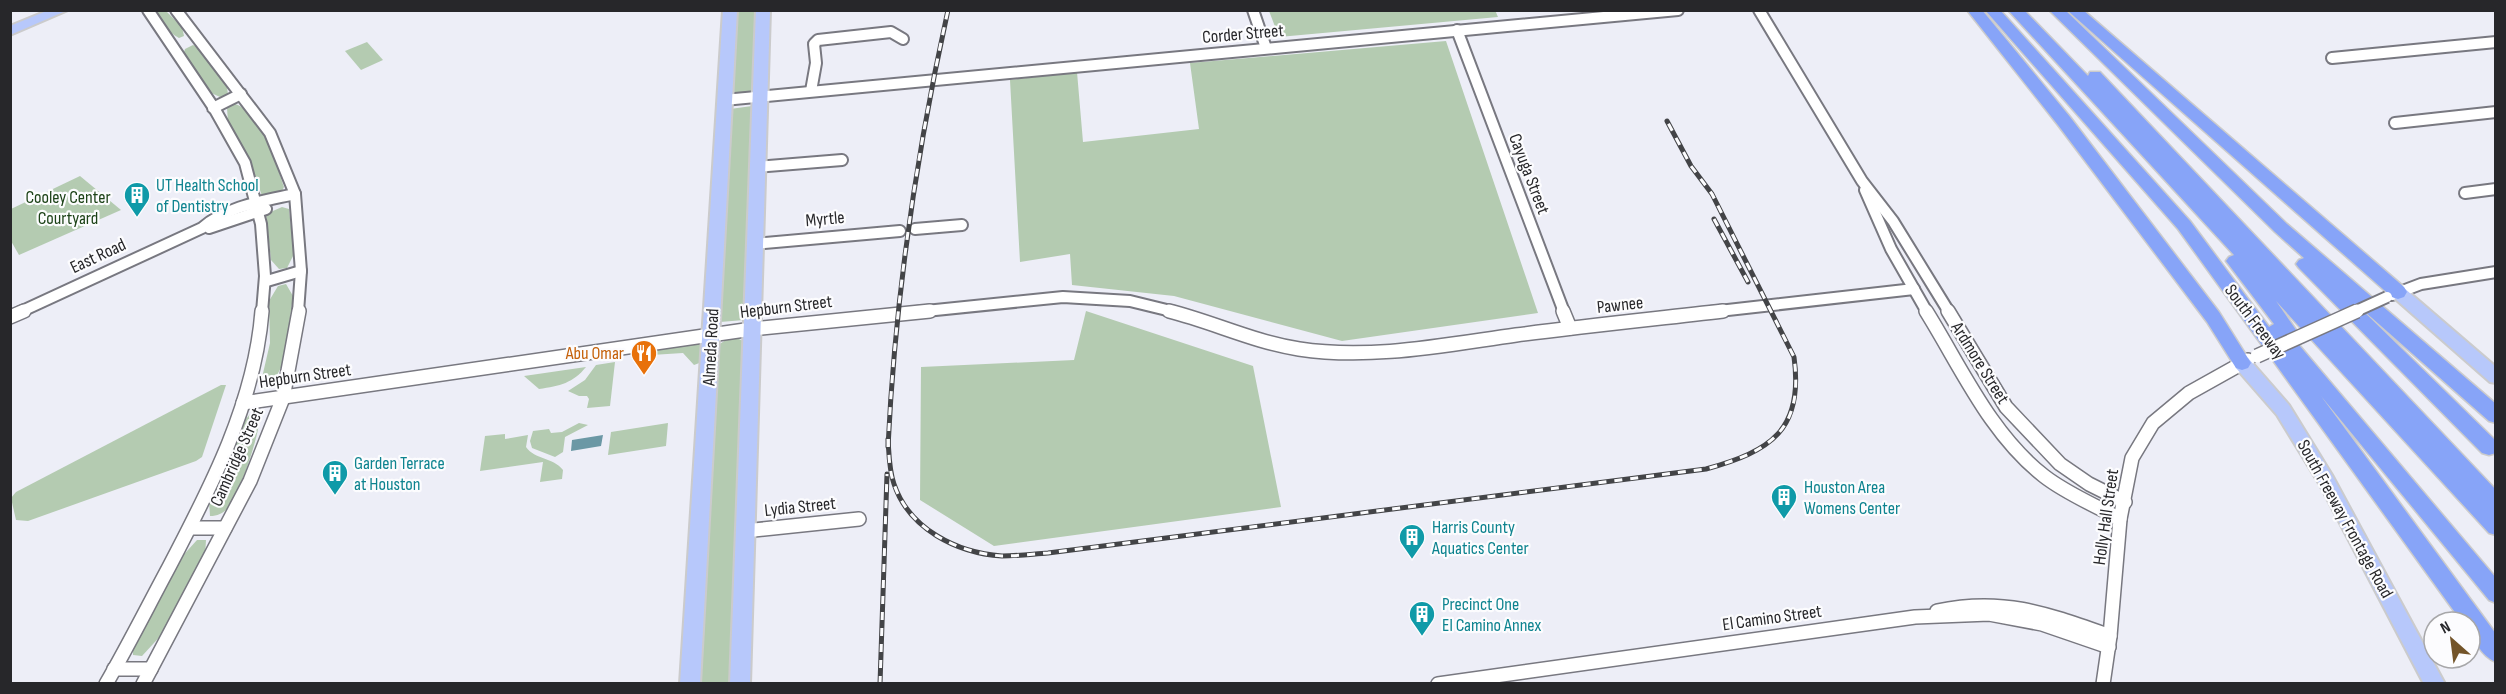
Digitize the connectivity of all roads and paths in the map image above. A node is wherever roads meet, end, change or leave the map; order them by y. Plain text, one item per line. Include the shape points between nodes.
1 (39, 10) edge
2 (62, 10) edge
3 (148, 10) edge
4 (176, 10) edge
5 (730, 10) edge
6 (763, 10) edge
7 (1253, 10) edge
8 (1678, 10) edge
9 (1759, 10) edge
10 (1974, 10) edge
11 (1992, 10) edge
12 (2014, 10) edge
13 (2031, 10) edge
14 (2056, 10) edge
15 (2074, 10) edge
16 (10, 22) edge
17 (1457, 30) junction
18 (10, 31) edge
19 (903, 39) dead end
20 (2496, 42) edge
21 (1266, 48) junction
22 (2332, 58) dead end
23 (814, 85) junction
24 (2092, 90) junction
25 (241, 94) junction
26 (759, 96) junction
27 (2143, 96) junction
28 (724, 100) junction
29 (213, 108) junction
30 (2496, 112) edge
31 (2395, 123) dead end
32 (842, 160) dead end
33 (757, 167) junction
34 (2185, 170) junction
35 (1862, 181) junction
36 (2496, 189) edge
37 (2464, 192) dead end
38 (295, 194) junction
39 (258, 208) junction
40 (962, 225) dead end
41 (2184, 225) junction
42 (915, 229) dead end
43 (900, 231) dead end
44 (754, 244) junction
45 (301, 271) junction
46 (2496, 273) edge
47 (267, 281) junction
48 (1914, 289) junction
49 (2393, 295) junction
50 (10, 317) edge
51 (1570, 328) junction
52 (752, 329) junction
53 (711, 336) junction
54 (1329, 353) joint
55 (2249, 359) junction
56 (2496, 377) edge
57 (2321, 381) junction
58 (283, 398) junction
59 (243, 403) junction
60 (2008, 410) junction
61 (1989, 412) junction
62 (2496, 416) edge
63 (2492, 450) edge
64 (2125, 502) junction
65 (2496, 504) edge
66 (860, 519) dead end
67 (2120, 519) junction
68 (2496, 527) edge
69 (190, 528) junction
70 (225, 528) junction
71 (744, 531) junction
72 (2496, 594) edge
73 (2109, 641) junction
74 (2496, 652) edge
75 (114, 669) junction
76 (151, 669) junction
77 (106, 684) edge
78 (143, 684) edge
79 (690, 684) edge
80 (740, 684) edge
81 (1438, 684) edge
82 (2103, 684) edge
83 (2435, 684) edge

1 - 16 main road
2 - 18 main road
3 - 29 street, Cambridge Street
4 - 25 street, Cambridge Street
5 - 28 main road, Almeda Road
6 - 26 main road
7 - 21 street
8 - 17 street, Corder Street
9 - 35 street, Ardmore Street
10 - 55 highway
11 - 41 highway, South Freeway
12 - 24 highway
13 - 34 highway
14 - 27 highway
15 - 49 highway
17 - 21 street, Corder Street
17 - 51 street, Cayuga Street
19 - 23 street via 891,32 818,40 814,44
20 - 22 street
21 - 23 street, Corder Street
23 - 26 street, Corder Street
24 - 57 highway via 2102,108 2172,184 2266,300
24 - 68 highway
25 - 29 street
25 - 38 street, Cambridge Street via 270,132
26 - 28 street, Corder Street
26 - 33 main road
27 - 62 highway via 2281,228
27 - 63 highway via 2274,234
28 - 53 main road, Almeda Road
29 - 39 street, Cambridge Street via 238,146
30 - 31 street
32 - 33 street
33 - 44 main road
34 - 63 highway via 2218,195 2315,290
34 - 65 highway
35 - 48 street, Ardmore Street via 1876,220
35 - 60 street, Ardmore Street via 1923,268
36 - 37 street
38 - 39 street, East Road
38 - 45 street, Cambridge Street
39 - 47 street, Cambridge Street
39 - 50 street, East Road via 202,228
40 - 42 street
41 - 57 highway
41 - 74 highway, South Freeway
43 - 44 street, Myrtle
44 - 52 main road
45 - 47 street
45 - 58 street, Cambridge Street via 298,320
46 - 49 street, Holly Hall Street via 2421,284
47 - 59 street, Cambridge Street via 260,342
48 - 51 street, Pawnee
48 - 61 street, Ardmore Street
49 - 55 street, Holly Hall Street, bridge
49 - 56 main road
51 - 54 street, Pawnee via 1394,352
52 - 53 street, Hepburn Street
52 - 54 street, Hepburn Street via 1038,298 1105,298 1173,310 1277,345
52 - 71 main road
53 - 58 street, Hepburn Street
53 - 79 main road, Almeda Road
55 - 64 street, Holly Hall Street via 2189,393 2153,423 2132,458
55 - 83 main road, South Freeway Frontage Road via 2326,480
57 - 72 highway
58 - 59 street, Hepburn Street
58 - 70 street, Cambridge Street via 250,481
59 - 69 street, Cambridge Street
60 - 61 street
60 - 64 street, Ardmore Street via 2060,464
61 - 67 street, Ardmore Street via 2015,450 2044,476
64 - 67 street, Holly Hall Street
66 - 71 street, Lydia Street
67 - 73 street, Holly Hall Street
69 - 70 street
69 - 75 street, Cambridge Street
70 - 76 street, Cambridge Street
71 - 80 main road
73 - 81 street, El Camino Street via 1989,614 1916,617
73 - 82 street, Holly Hall Street
75 - 76 street
75 - 77 street, Cambridge Street
76 - 78 street, Cambridge Street

